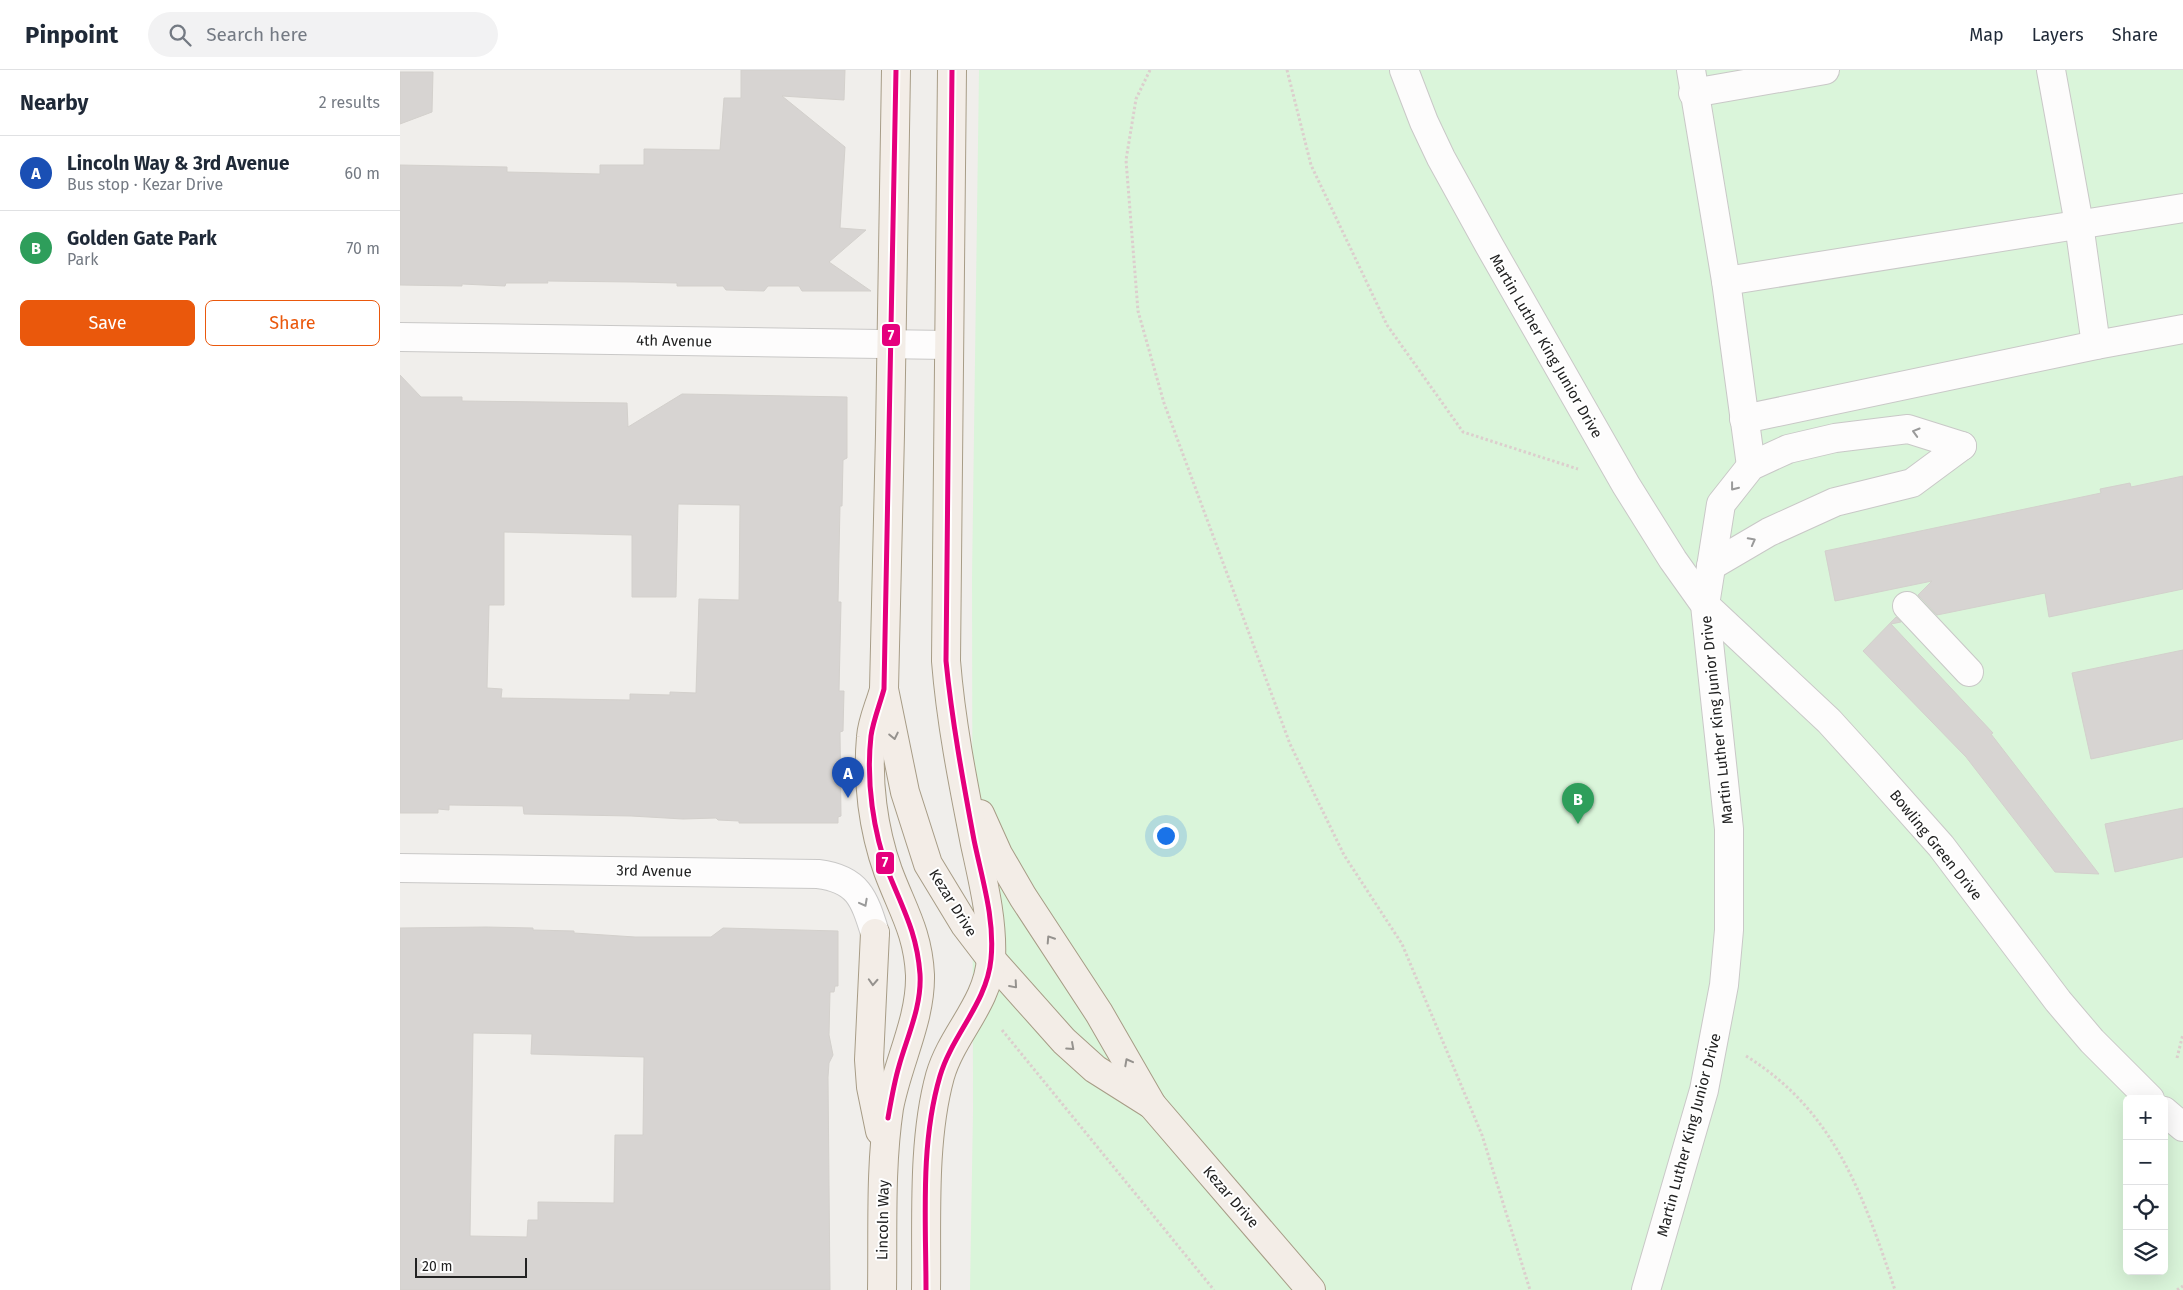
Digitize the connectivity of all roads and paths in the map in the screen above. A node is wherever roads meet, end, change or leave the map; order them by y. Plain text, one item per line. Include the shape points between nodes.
1 (896, 70) edge
2 (952, 70) edge
3 (1150, 70) edge
4 (1287, 70) edge
5 (1404, 70) edge
6 (1825, 70) edge
7 (2051, 70) edge
8 (1692, 81) edge
9 (2183, 208) edge
10 (2079, 224) junction
11 (1726, 280) junction
12 (2183, 329) edge
13 (400, 337) edge
14 (892, 344) junction
15 (948, 345) junction
16 (2096, 345) junction
17 (1744, 419) junction
18 (1751, 466) junction
19 (1626, 485) junction
20 (1711, 566) junction
21 (1705, 605) junction
22 (1907, 606) dead end
23 (1969, 672) dead end
24 (884, 689) junction
25 (956, 744) junction
26 (400, 868) edge
27 (875, 933) joint
28 (991, 959) junction
29 (1000, 1027) dead end
30 (2183, 1034) edge
31 (1715, 1037) junction
32 (2177, 1058) dead end
33 (2146, 1095) edge
34 (1152, 1105) junction
35 (2168, 1114) edge
36 (2183, 1127) edge
37 (884, 1150) junction
38 (2183, 1286) edge
39 (882, 1290) edge
40 (926, 1290) edge
41 (1214, 1290) edge
42 (1311, 1290) edge
43 (1530, 1290) edge
44 (1646, 1290) edge
45 (1895, 1290) edge
46 (2177, 1290) edge

1 - 14 main road
2 - 15 main road
3 - 43 path via 1136,99 1126,160 1138,311 1164,402 1290,744 1344,855 1402,944 1482,1135
4 - 19 path via 1310,165 1388,325 1462,432
5 - 19 street, Martin Luther King Junior Drive via 1441,158
6 - 8 street
7 - 10 street
8 - 11 street
9 - 10 street
10 - 11 street
10 - 16 street
11 - 17 street
12 - 16 street
13 - 14 street, 4th Avenue
14 - 15 street, 4th Avenue
14 - 24 main road
15 - 25 main road via 945,627 948,694
16 - 17 street
17 - 18 street
18 -> 20 street via 1721,504
20 -> 18 street via 1769,532 1835,502 1912,483 1962,446 1908,429 1826,440 1788,449
19 - 21 street, Martin Luther King Junior Drive
20 - 21 street
21 - 31 street, Martin Luther King Junior Drive via 1729,829 1729,930
21 - 33 street, Bowling Green Drive via 1829,721 1869,764 1941,846 2058,1001 2092,1041
22 - 23 street
24 -> 28 main road, Kezar Drive via 905,792 928,864 965,925
24 - 37 main road via 871,735 875,819 889,873 917,945 920,977 917,1006 890,1107
25 - 28 main road via 987,906
34 -> 25 main road, Kezar Drive via 1104,1021 998,854 969,788
26 -> 27 street, 3rd Avenue via 834,876 843,879 867,905
27 -> 37 main road via 869,1060
28 -> 34 main road, Kezar Drive via 1064,1041 1095,1069
28 - 40 main road via 982,998 952,1046 933,1108 929,1143
29 - 41 path
30 - 32 path
31 - 44 street, Martin Luther King Junior Drive via 1689,1143
31 - 45 path via 1770,1070 1815,1116 1839,1151 1874,1228
34 - 42 main road, Kezar Drive
35 - 36 street
37 - 39 main road, Lincoln Way
38 - 46 path

